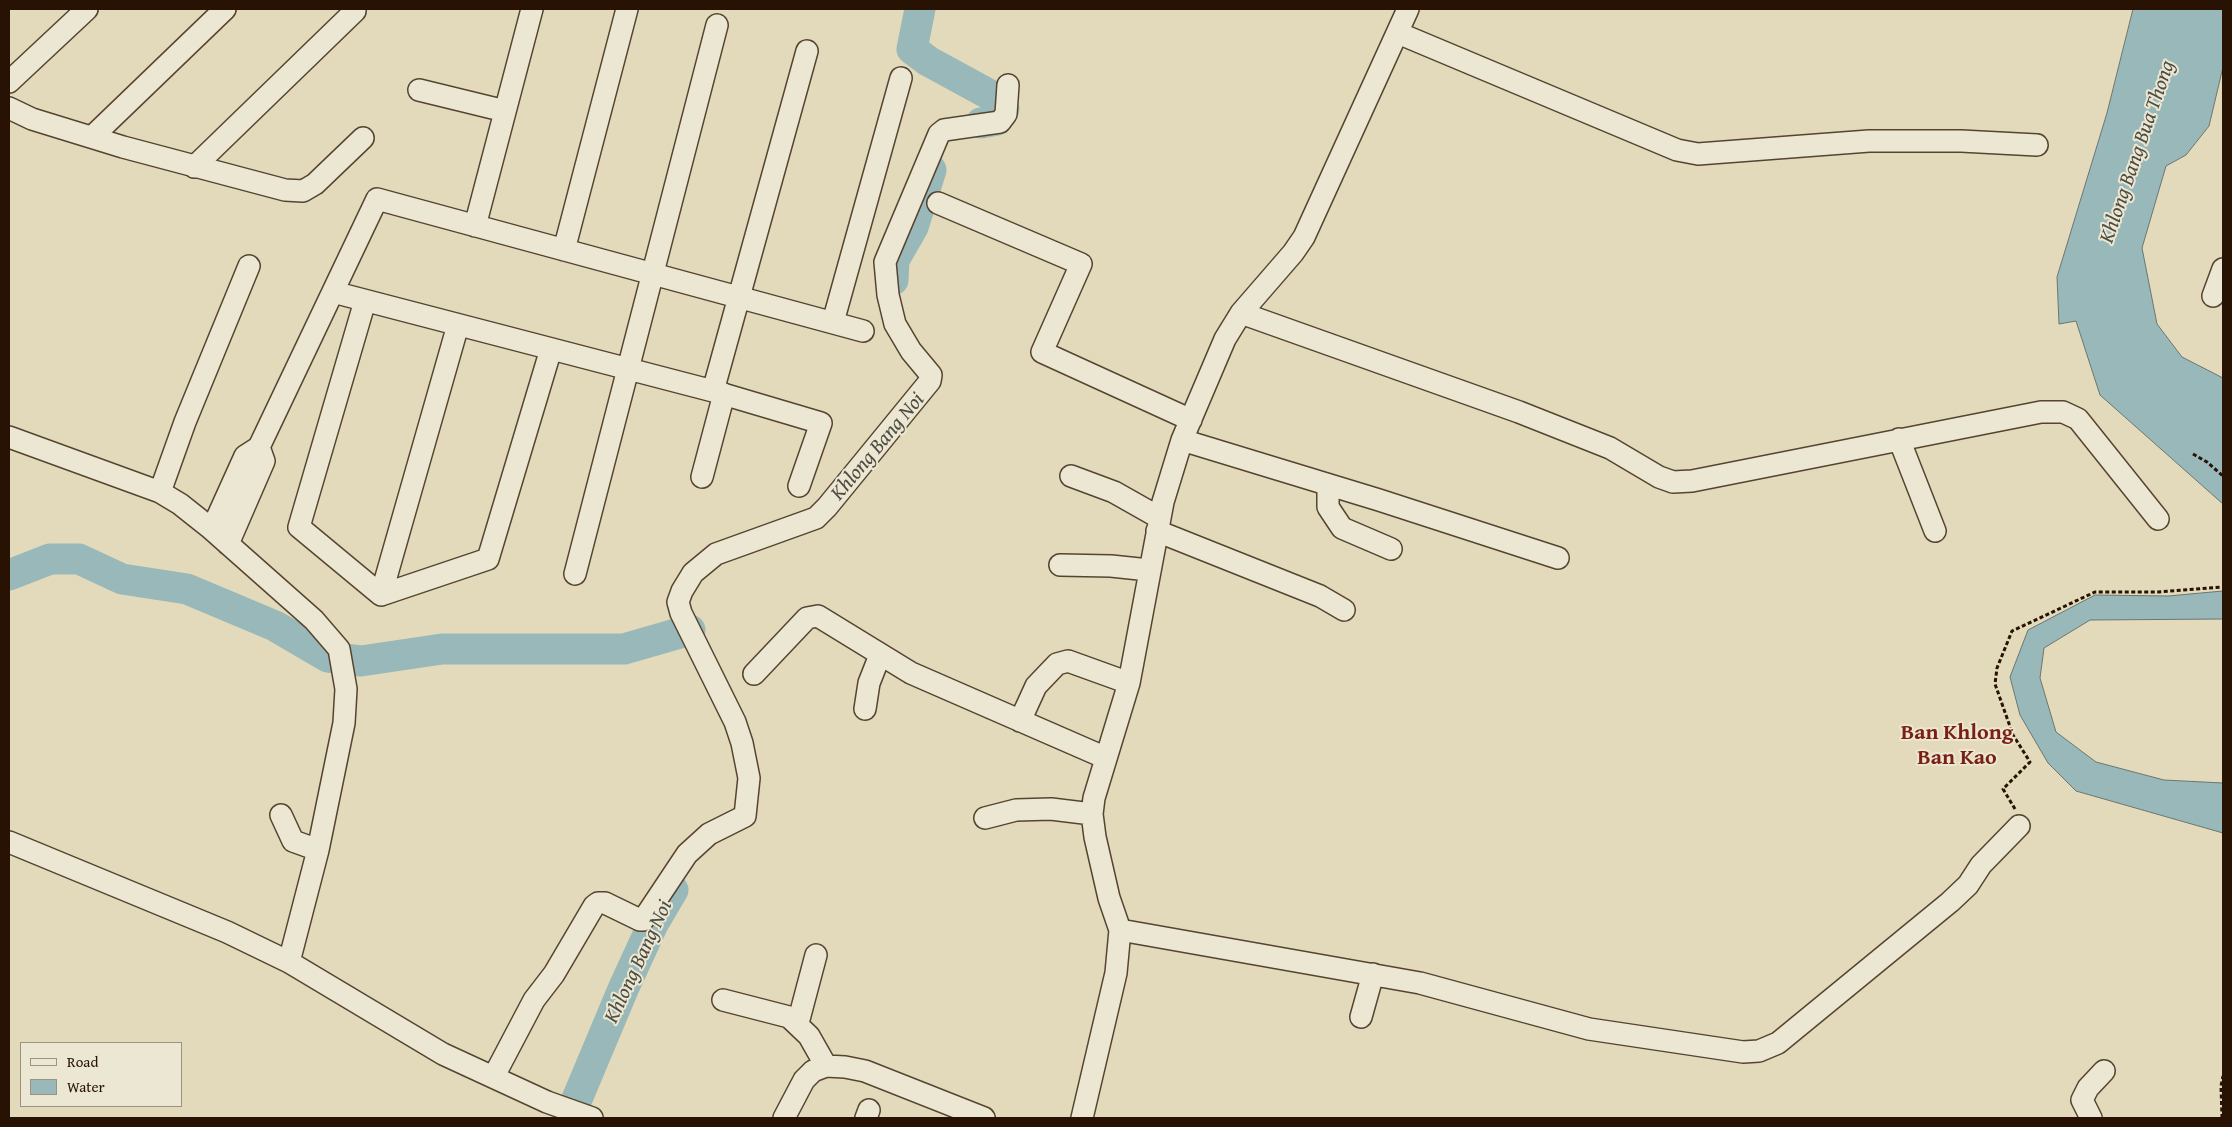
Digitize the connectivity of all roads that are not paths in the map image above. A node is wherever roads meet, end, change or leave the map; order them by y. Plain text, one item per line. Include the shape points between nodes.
1 (87, 9) edge
2 (225, 9) edge
3 (532, 9) edge
4 (627, 9) edge
5 (1408, 9) edge
6 (355, 11) dead end
7 (717, 25) dead end
8 (1398, 33) junction
9 (807, 51) dead end
10 (901, 78) dead end
11 (9, 82) edge
12 (1008, 85) dead end
13 (419, 90) dead end
14 (9, 108) edge
15 (505, 111) junction
16 (92, 137) junction
17 (363, 138) dead end
18 (2037, 146) dead end
19 (194, 167) junction
20 (938, 203) dead end
21 (476, 226) junction
22 (564, 250) junction
23 (249, 266) dead end
24 (2223, 269) edge
25 (653, 275) junction
26 (333, 292) junction
27 (2212, 296) dead end
28 (738, 298) junction
29 (366, 301) junction
30 (1241, 313) junction
31 (833, 322) junction
32 (458, 325) junction
33 (863, 331) dead end
34 (551, 349) junction
35 (629, 369) junction
36 (718, 392) junction
37 (1191, 420) junction
38 (9, 437) edge
39 (1899, 439) junction
40 (1182, 440) junction
41 (259, 447) junction
42 (1071, 476) dead end
43 (702, 477) dead end
44 (1328, 485) junction
45 (799, 486) dead end
46 (160, 492) junction
47 (2158, 519) dead end
48 (1159, 525) junction
49 (212, 529) junction
50 (1935, 531) dead end
51 (228, 544) junction
52 (1391, 549) dead end
53 (1558, 558) dead end
54 (1060, 565) dead end
55 (1149, 570) junction
56 (575, 574) dead end
57 (381, 595) junction
58 (1344, 610) dead end
59 (880, 655) junction
60 (754, 674) dead end
61 (1129, 683) junction
62 (865, 709) dead end
63 (1020, 721) junction
64 (1106, 758) junction
65 (281, 814) dead end
66 (1092, 814) junction
67 (985, 818) dead end
68 (2019, 826) road end
69 (9, 842) edge
70 (318, 850) junction
71 (1120, 930) junction
72 (816, 955) dead end
73 (289, 962) junction
74 (1373, 974) junction
75 (723, 1000) dead end
76 (1361, 1017) dead end
77 (798, 1023) junction
78 (826, 1066) junction
79 (2104, 1071) dead end
80 (494, 1076) junction
81 (545, 1106) edge
82 (586, 1116) edge
83 (784, 1118) edge
84 (984, 1118) edge
85 (1082, 1118) edge
86 (2092, 1118) edge

1 - 11 street
2 - 16 street
3 - 15 street
4 - 22 street
5 - 8 street
6 - 19 street
7 - 25 street
8 - 18 street via 1677,150 1698,154 1869,141 1961,141
8 - 30 street via 1304,237
9 - 28 street
10 - 31 street
12 - 80 street via 1006,114 1000,122 944,130 939,134 885,262 894,324 931,374 930,381 816,518 716,554 693,573 678,602 736,722 749,778 745,816 709,834 687,854 643,920 605,903 594,906 554,974 534,1000
13 - 15 street
14 - 16 street via 32,119
15 - 21 street
16 - 19 street
17 - 19 street via 315,184 302,191 262,186
20 - 37 street via 1082,264 1042,352
21 - 22 street
21 - 26 street via 377,198
22 - 25 street
23 - 46 street via 188,414
24 - 27 street
25 - 28 street
25 - 35 street
26 - 29 street
26 - 41 street
28 - 31 street
28 - 36 street
29 - 32 street
29 - 57 street via 299,527
30 - 37 street via 1225,339
30 - 39 street via 1519,412 1610,448 1673,482 1692,481
31 - 33 street
32 - 34 street
32 - 57 street
34 - 35 street
34 - 57 street via 488,559
35 - 36 street
35 - 56 street
36 - 43 street
36 - 45 street via 821,423
37 - 40 street
38 - 46 street
39 - 47 street via 2041,412 2063,412 2078,419
39 - 50 street
40 - 44 street
40 - 48 street
41 - 49 street via 245,456
41 - 51 street via 264,461
42 - 48 street via 1114,492
44 - 52 street via 1328,507 1342,528
44 - 53 street
46 - 49 street
48 - 55 street
48 - 58 street
49 - 51 street
51 - 70 street via 314,620 339,648 345,674 344,723
54 - 55 street
55 - 61 street
59 - 60 street via 823,619 812,616
59 - 62 street via 869,683
59 - 63 street via 911,673
61 - 63 street via 1068,661 1057,664 1036,686
61 - 64 street
63 - 64 street
64 - 66 street
65 - 70 street via 293,841
66 - 67 street via 1050,809 1016,810
66 - 71 street via 1094,837
68 - 74 street via 1950,902 1778,1043 1760,1051 1743,1052 1588,1029 1420,983
69 - 73 street via 227,932
70 - 73 street
71 - 74 street
71 - 85 street via 1116,973
72 - 77 street
73 - 80 street via 410,1036 467,1066
74 - 76 street
75 - 77 street via 789,1017
77 - 78 street
78 - 83 street via 813,1071 804,1080
78 - 84 street via 865,1071
79 - 86 street via 2082,1100
80 - 81 street
81 - 82 street

